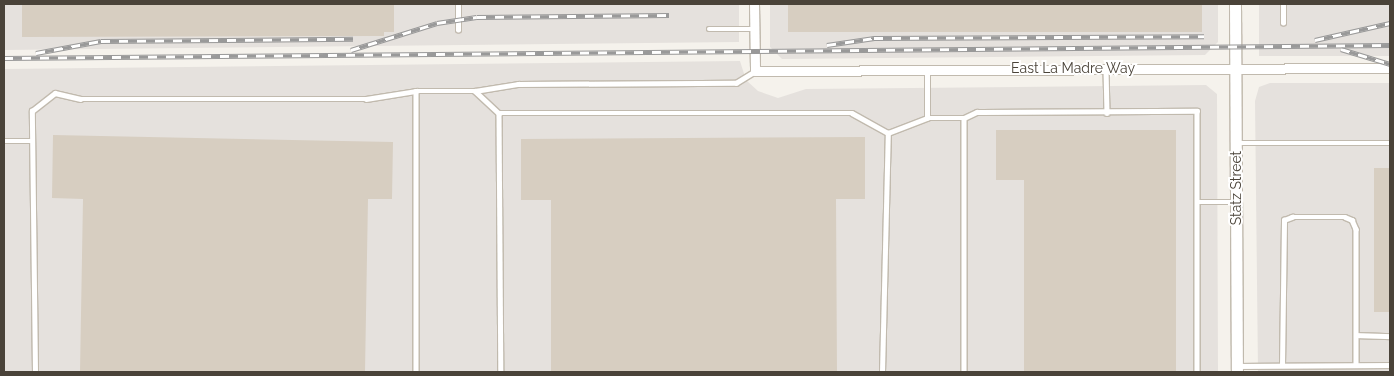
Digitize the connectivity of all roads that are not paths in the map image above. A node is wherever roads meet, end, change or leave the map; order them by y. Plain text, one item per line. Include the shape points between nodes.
1 (458, 4) edge
2 (754, 4) edge
3 (1235, 4) edge
4 (1283, 4) edge
5 (1283, 23) dead end
6 (709, 29) dead end
7 (754, 29) junction
8 (458, 30) dead end
9 (1235, 67) junction
10 (1106, 68) junction
11 (1390, 68) edge
12 (927, 69) junction
13 (755, 71) junction
14 (416, 91) junction
15 (474, 91) junction
16 (499, 113) junction
17 (1107, 113) junction
18 (927, 118) junction
19 (964, 118) junction
20 (888, 132) junction
21 (4, 141) edge
22 (33, 142) junction
23 (1235, 143) junction
24 (1390, 143) edge
25 (1197, 202) junction
26 (1236, 202) junction
27 (1356, 335) junction
28 (1390, 336) edge
29 (1282, 365) junction
30 (1356, 365) junction
31 (1390, 365) edge
32 (1237, 369) edge
33 (35, 372) edge
34 (416, 372) edge
35 (501, 372) edge
36 (882, 372) edge
37 (964, 372) edge
38 (1197, 372) edge

1 - 8 lane
2 - 7 street
3 - 9 street, Statz Street
4 - 5 lane
6 - 7 lane
7 - 13 street
9 - 10 street, East La Madre Way
9 - 11 street, East La Madre Way
9 - 23 street, Statz Street
10 - 12 street, East La Madre Way
10 - 17 lane
12 - 13 street, East La Madre Way
12 - 18 lane
13 - 15 lane via 736,83 518,84
14 - 15 lane
14 - 22 lane via 366,99 80,99 55,94 32,111
14 - 34 lane
15 - 16 lane
16 - 20 lane via 852,113
16 - 35 lane
17 - 19 lane via 977,112
17 - 25 lane via 1198,111
18 - 19 lane
18 - 20 lane
19 - 37 lane
20 - 36 lane
21 - 22 lane
22 - 33 lane
23 - 24 lane
23 - 26 street, Statz Street
25 - 26 lane
25 - 38 lane
26 - 32 street, Statz Street
27 - 28 lane
27 - 29 lane via 1356,229 1352,220 1292,217 1284,220
27 - 30 lane
29 - 30 lane
29 - 32 lane
30 - 31 lane

